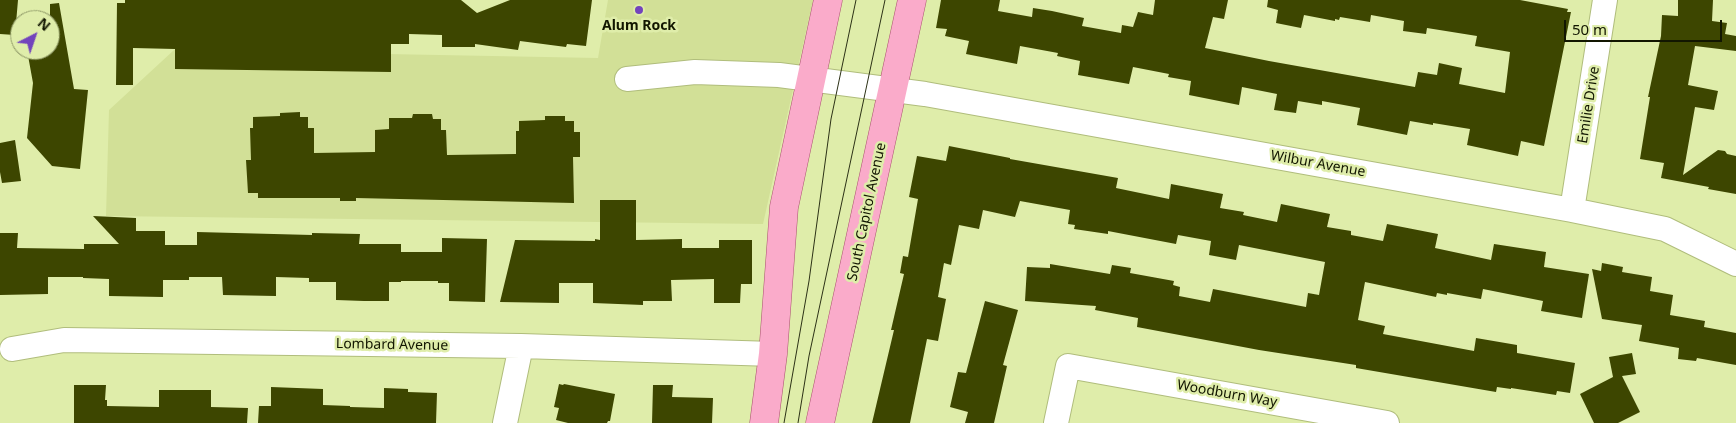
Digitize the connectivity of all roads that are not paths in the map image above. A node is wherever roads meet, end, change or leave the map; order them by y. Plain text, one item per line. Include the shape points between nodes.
1 (828, 0) edge
2 (912, 0) edge
3 (1605, 0) edge
4 (812, 78) junction
5 (627, 79) dead end
6 (892, 89) junction
7 (1572, 210) junction
8 (1736, 264) edge
9 (521, 346) junction
10 (12, 349) dead end
11 (773, 354) junction
12 (505, 423) edge
13 (764, 423) edge
14 (820, 423) edge
15 (1056, 423) edge
16 (1387, 423) edge

1 - 4 main road
2 - 6 main road, South Capitol Avenue
3 - 7 street, Emilie Drive
4 - 5 street, Wilbur Avenue via 695,72
4 - 6 street, Wilbur Avenue
4 - 11 main road via 784,207
6 - 7 street, Wilbur Avenue
6 - 14 main road, South Capitol Avenue
7 - 8 street, Wilbur Avenue via 1665,229
9 - 10 street, Lombard Avenue via 64,340
9 - 11 street, Lombard Avenue
9 - 12 street
11 - 13 main road
15 - 16 street, Woodburn Way via 1068,366

